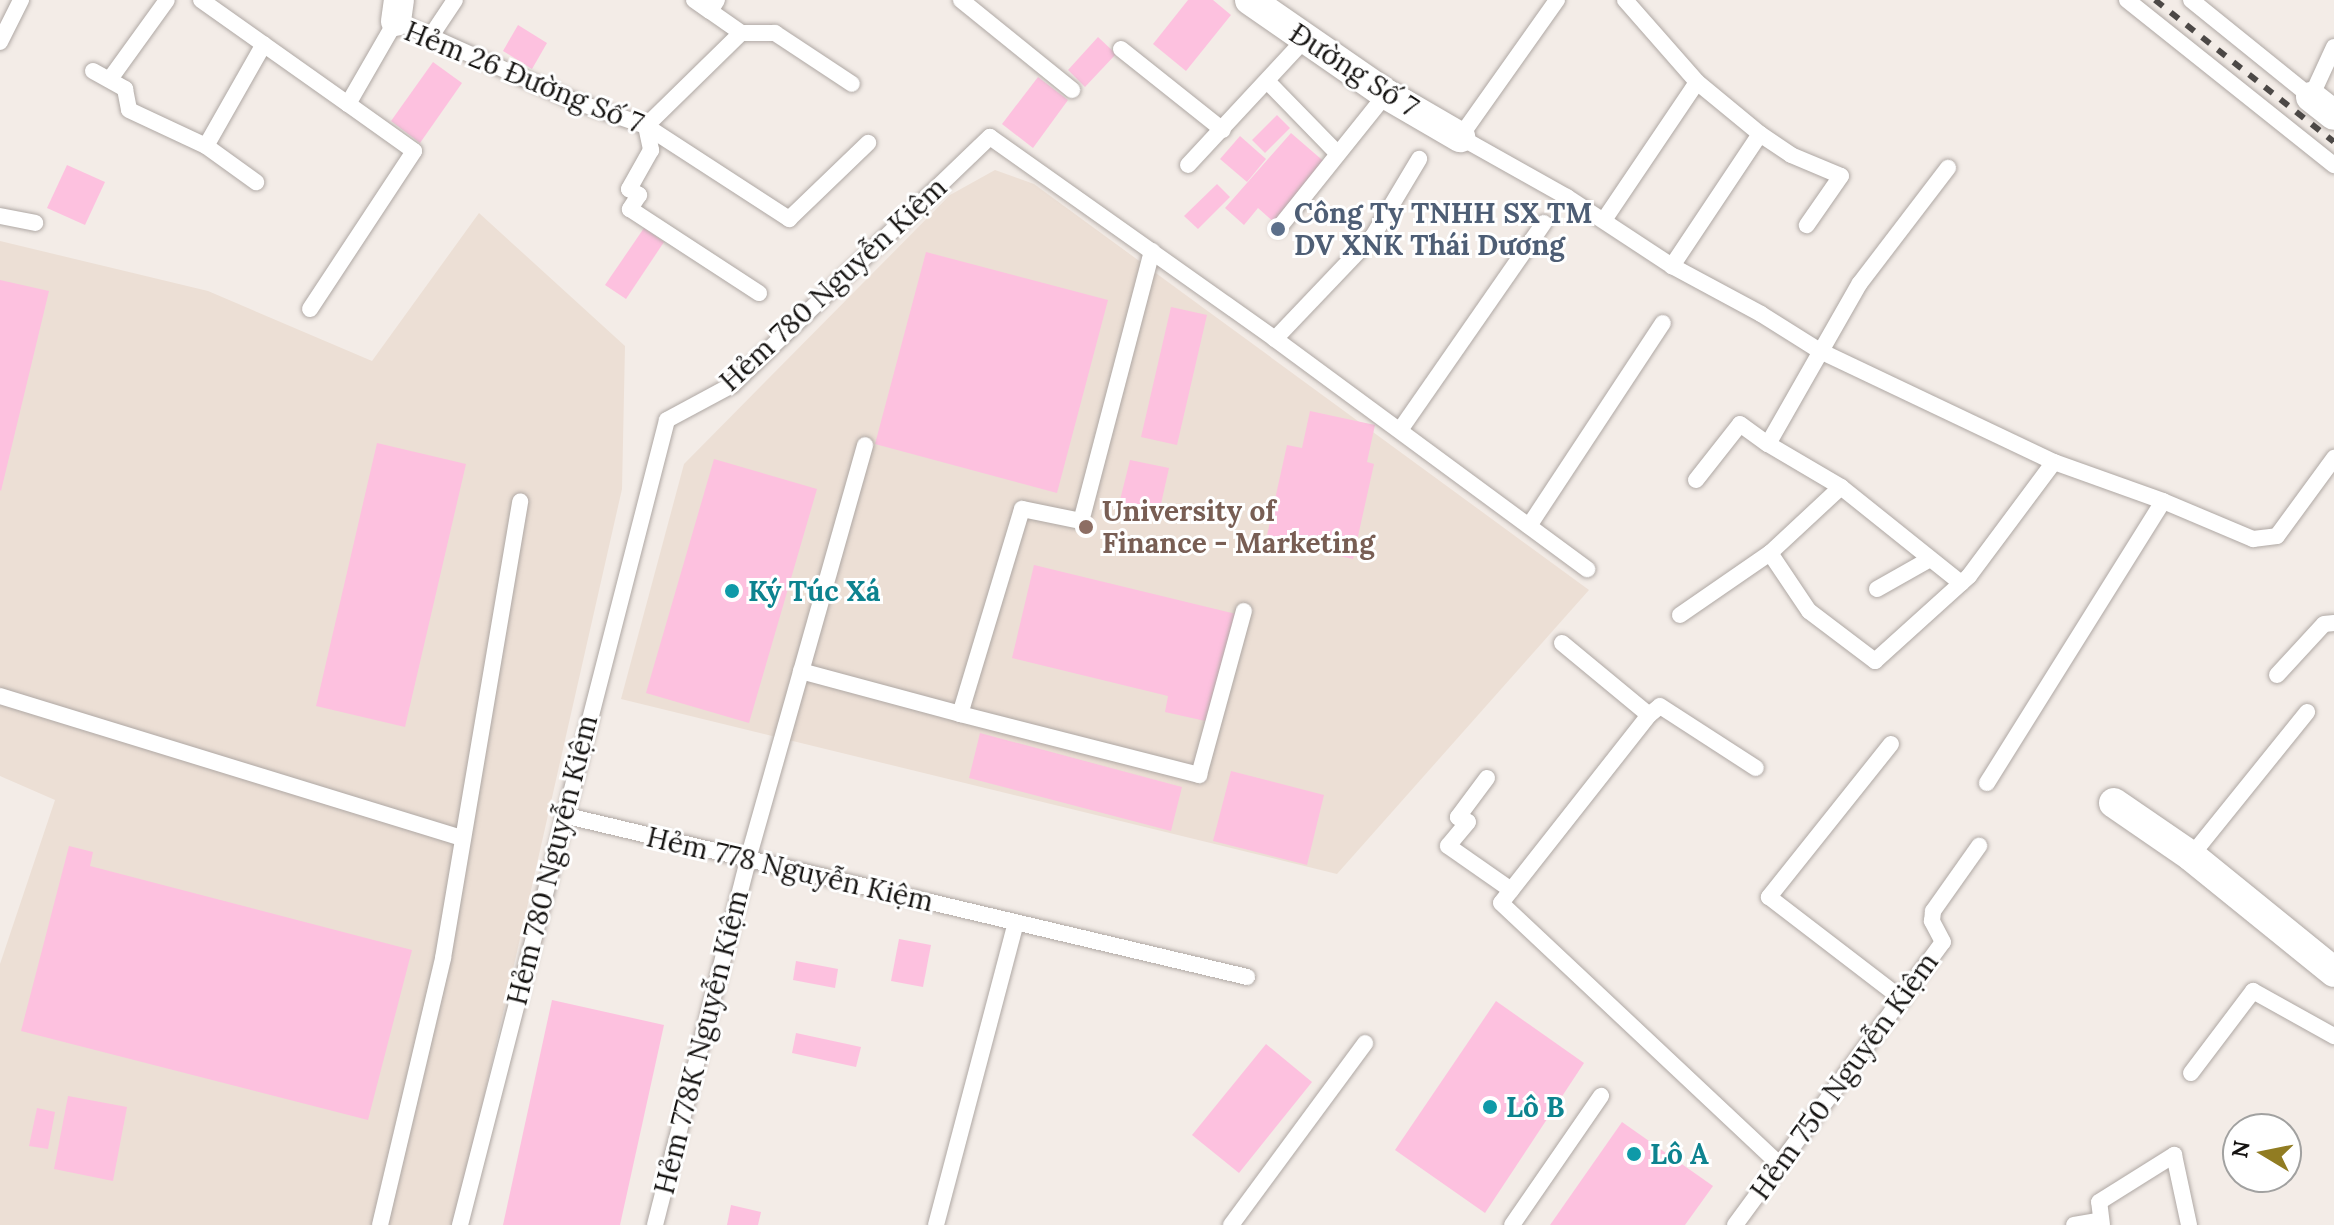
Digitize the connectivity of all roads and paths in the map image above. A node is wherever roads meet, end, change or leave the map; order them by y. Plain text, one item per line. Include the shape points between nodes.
1 (21, 0) edge
2 (167, 0) edge
3 (455, 0) edge
4 (694, 0) edge
5 (961, 0) edge
6 (1250, 0) edge
7 (1557, 0) edge
8 (1625, 0) edge
9 (2127, 0) edge
10 (2191, 0) edge
11 (206, 1) edge
12 (714, 5) edge
13 (397, 11) edge
14 (741, 33) junction
15 (431, 36) junction
16 (1304, 40) junction
17 (0, 42) edge
18 (264, 44) junction
19 (2334, 47) edge
20 (1121, 49) dead end
21 (93, 71) dead end
22 (110, 79) junction
23 (1268, 82) junction
24 (1697, 82) junction
25 (852, 84) dead end
26 (1072, 90) dead end
27 (1386, 94) junction
28 (348, 104) junction
29 (2323, 106) edge
30 (646, 126) junction
31 (1223, 130) junction
32 (1760, 134) junction
33 (1460, 137) junction
34 (868, 143) dead end
35 (206, 146) junction
36 (1338, 154) junction
37 (1419, 159) dead end
38 (1188, 165) dead end
39 (2334, 165) edge
40 (1948, 168) dead end
41 (256, 182) dead end
42 (0, 216) edge
43 (1604, 220) junction
44 (35, 223) dead end
45 (1544, 223) dead end
46 (1807, 225) dead end
47 (1278, 229) dead end
48 (1152, 251) junction
49 (1672, 266) junction
50 (759, 293) dead end
51 (310, 309) dead end
52 (1663, 323) dead end
53 (1275, 339) junction
54 (1820, 351) junction
55 (1400, 430) junction
56 (1768, 444) junction
57 (865, 445) dead end
58 (2334, 458) edge
59 (2054, 462) junction
60 (1696, 480) dead end
61 (1841, 487) junction
62 (520, 501) dead end
63 (2163, 501) junction
64 (1529, 526) junction
65 (1770, 553) junction
66 (1930, 559) junction
67 (1587, 569) dead end
68 (1961, 583) junction
69 (1877, 589) dead end
70 (1244, 611) dead end
71 (1680, 615) dead end
72 (2334, 623) edge
73 (1562, 643) dead end
74 (801, 671) junction
75 (2277, 675) dead end
76 (0, 696) edge
77 (2307, 712) dead end
78 (960, 714) junction
79 (1649, 715) junction
80 (1891, 744) dead end
81 (1756, 768) dead end
82 (1487, 778) dead end
83 (1987, 783) dead end
84 (2114, 803) dead end
85 (563, 815) junction
86 (463, 838) junction
87 (1979, 846) dead end
88 (2191, 856) junction
89 (748, 859) junction
90 (1511, 890) junction
91 (1016, 923) junction
92 (2334, 972) edge
93 (1247, 977) dead end
94 (1902, 999) junction
95 (2334, 1036) edge
96 (1365, 1043) dead end
97 (2191, 1073) dead end
98 (1601, 1096) dead end
99 (1778, 1163) junction
100 (2102, 1223) edge
101 (380, 1225) edge
102 (460, 1225) edge
103 (655, 1225) edge
104 (936, 1225) edge
105 (1231, 1225) edge
106 (1512, 1225) edge
107 (1735, 1225) edge
108 (2074, 1225) edge
109 (2189, 1225) edge

1 - 17 lane
2 - 22 lane
3 - 15 lane
4 - 12 lane
5 - 26 lane
6 - 16 street, Đường Số 7
7 - 33 lane
8 - 24 lane
9 - 39 lane
10 - 29 lane
11 - 18 lane
12 - 14 lane
13 - 15 lane, Hẻm 26 Đường Số 7
13 - 28 lane, Hẻm 26 Đường Số 7
14 - 25 lane via 775,33
14 - 30 lane
15 - 30 lane, Hẻm 26 Đường Số 7 via 574,101
16 - 23 lane
16 - 27 street, Đường Số 7
18 - 28 lane
18 - 35 lane
19 - 29 lane
20 - 31 lane
21 - 22 lane
22 - 35 lane via 125,89 129,110
23 - 31 lane
23 - 36 lane
24 - 32 lane
24 - 43 lane
27 - 33 street, Đường Số 7
27 - 36 lane
28 - 51 lane via 414,151
30 - 34 lane, Hẻm 26 Đường Số 7 via 789,219
30 - 50 lane via 651,150 629,189 639,195 630,209
31 - 38 lane
32 - 46 lane via 1791,155 1841,176
32 - 49 lane
33 - 43 lane
35 - 41 lane
36 - 47 lane
37 - 53 lane via 1373,236
40 - 54 lane via 1860,283
42 - 44 lane
43 - 49 lane
45 - 55 lane
48 - 53 lane, Hẻm 780 Nguyễn Kiệm
48 - 78 lane via 1081,521 1022,509
48 - 85 lane, Hẻm 780 Nguyễn Kiệm via 990,137 732,385 667,420
49 - 54 lane
52 - 64 lane
53 - 55 lane, Hẻm 780 Nguyễn Kiệm
54 - 56 lane
54 - 59 lane
55 - 64 lane, Hẻm 780 Nguyễn Kiệm
56 - 60 lane via 1740,424
56 - 61 lane
57 - 74 lane, Hẻm 778K Nguyễn Kiệm
58 - 63 lane via 2277,536 2253,539
59 - 63 lane
59 - 68 lane
61 - 65 lane
61 - 66 lane
62 - 86 lane
63 - 83 lane
64 - 67 lane, Hẻm 780 Nguyễn Kiệm
65 - 68 lane via 1809,611 1875,661
65 - 71 lane
66 - 68 lane
66 - 69 lane
70 - 78 lane via 1199,775
72 - 75 lane via 2324,624
73 - 79 lane
74 - 78 lane
74 - 89 lane, Hẻm 778K Nguyễn Kiệm
76 - 86 lane
77 - 88 lane
79 - 81 lane via 1660,706
79 - 90 lane
80 - 94 lane via 1769,897
82 - 90 lane via 1458,817 1468,822 1448,846
84 - 88 street
85 - 89 lane, Hẻm 778 Nguyễn Kiệm
85 - 102 lane, Hẻm 780 Nguyễn Kiệm
86 - 101 lane via 443,958
87 - 94 lane, Hẻm 750 Nguyễn Kiệm via 1933,911 1932,921 1943,942
88 - 92 street
89 - 91 lane, Hẻm 778 Nguyễn Kiệm
89 - 103 lane, Hẻm 778K Nguyễn Kiệm
90 - 99 lane via 1501,903
91 - 93 lane, Hẻm 778 Nguyễn Kiệm
91 - 104 lane
94 - 99 lane, Hẻm 750 Nguyễn Kiệm
95 - 97 lane via 2253,991
96 - 105 lane
98 - 106 lane
99 - 107 lane, Hẻm 750 Nguyễn Kiệm
100 - 108 lane
100 - 109 lane via 2099,1202 2174,1155

